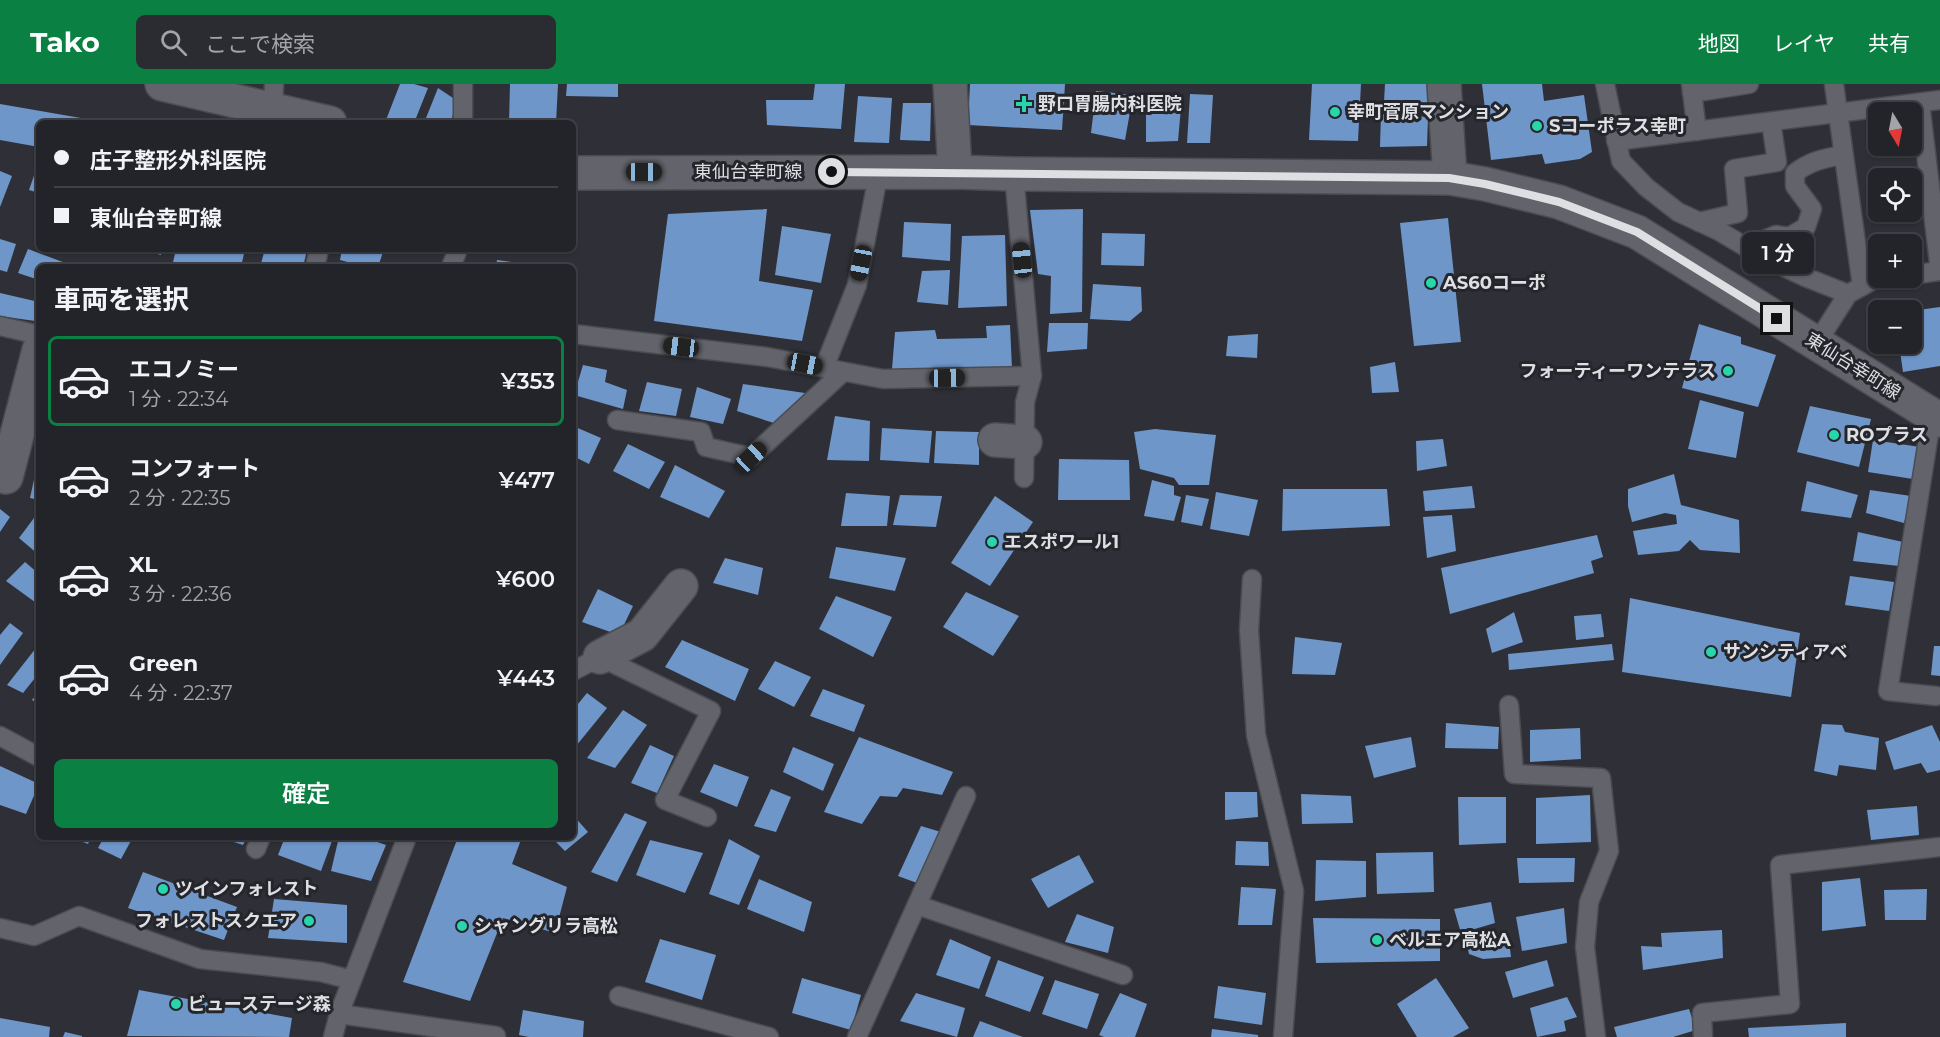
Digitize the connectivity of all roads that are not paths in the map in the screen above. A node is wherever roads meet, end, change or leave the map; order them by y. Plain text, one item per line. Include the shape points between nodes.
1 (162, 84) edge
2 (463, 84) edge
3 (950, 84) edge
4 (1444, 84) edge
5 (1605, 84) edge
6 (1749, 84) edge
7 (1834, 84) edge
8 (1691, 89) edge
9 (1939, 95) edge
10 (273, 97) edge
11 (1922, 102) edge
12 (1922, 108) edge
13 (1868, 110) edge
14 (1837, 114) junction
15 (323, 120) edge
16 (462, 120) edge
17 (1771, 122) junction
18 (1697, 131) junction
19 (1932, 131) edge
20 (1616, 141) junction
21 (1843, 154) junction
22 (879, 171) junction
23 (955, 172) junction
24 (576, 173) edge
25 (1014, 174) junction
26 (1449, 178) junction
27 (1699, 222) junction
28 (1747, 247) junction
29 (1940, 271) edge
30 (1922, 273) edge
31 (1868, 283) edge
32 (1855, 290) junction
33 (0, 326) edge
34 (36, 334) edge
35 (576, 334) edge
36 (1816, 344) junction
37 (36, 362) edge
38 (824, 368) junction
39 (843, 372) junction
40 (1032, 376) junction
41 (1936, 418) edge
42 (617, 420) dead end
43 (6, 477) dead end
44 (1024, 478) dead end
45 (1252, 579) dead end
46 (681, 586) dead end
47 (587, 664) edge
48 (1936, 696) dead end
49 (1509, 705) dead end
50 (0, 736) edge
51 (36, 755) edge
52 (966, 796) dead end
53 (707, 817) dead end
54 (406, 840) edge
55 (1940, 847) edge
56 (917, 905) junction
57 (0, 928) edge
58 (1123, 975) dead end
59 (352, 980) junction
60 (619, 996) dead end
61 (339, 1014) junction
62 (496, 1036) edge
63 (333, 1037) edge
64 (769, 1037) edge
65 (857, 1037) edge
66 (1283, 1037) edge
67 (1596, 1037) edge
68 (1703, 1037) edge

1 - 10 street
2 - 16 lane
3 - 23 street
4 - 26 street
5 - 20 lane
6 - 8 lane
7 - 14 lane
8 - 18 lane
9 - 11 lane
10 - 15 street
12 - 19 lane
13 - 14 lane
14 - 17 lane
14 - 21 lane
17 - 18 lane
17 - 27 lane via 1777,162 1734,169 1738,213
18 - 20 lane
19 - 29 lane
20 - 27 lane via 1621,161 1646,187 1678,212
21 - 28 lane via 1821,159 1795,173 1795,186 1812,209 1806,227 1789,237 1776,235
21 - 32 lane
22 - 23 street, 東仙台幸町線
22 - 24 street, 東仙台幸町線
22 - 38 lane via 857,285
23 - 25 street, 東仙台幸町線
25 - 26 street, 東仙台幸町線
25 - 40 lane
26 - 36 street, 東仙台幸町線 via 1559,202 1637,232
27 - 28 lane
28 - 32 lane via 1805,277
29 - 30 lane
31 - 32 lane
32 - 36 lane
33 - 34 lane
35 - 38 lane via 767,357
36 - 41 street, 東仙台幸町線
37 - 43 street
38 - 39 lane
39 - 40 lane via 883,379
39 - 42 lane via 751,457 706,447 701,432
40 - 44 lane via 1010,441
41 - 48 lane via 1888,691
45 - 66 lane via 1249,630 1256,735 1294,891
46 - 47 street via 642,635
47 - 53 lane via 711,711 665,800
49 - 67 lane via 1514,774 1601,778 1608,851 1589,902 1585,947
50 - 51 lane
52 - 56 lane
54 - 59 lane
55 - 68 lane via 1780,866 1790,1004 1702,1013
56 - 58 lane
56 - 65 lane
57 - 59 lane via 34,936 79,916 200,958 321,972
59 - 61 lane
60 - 64 lane
61 - 62 lane
61 - 63 lane

